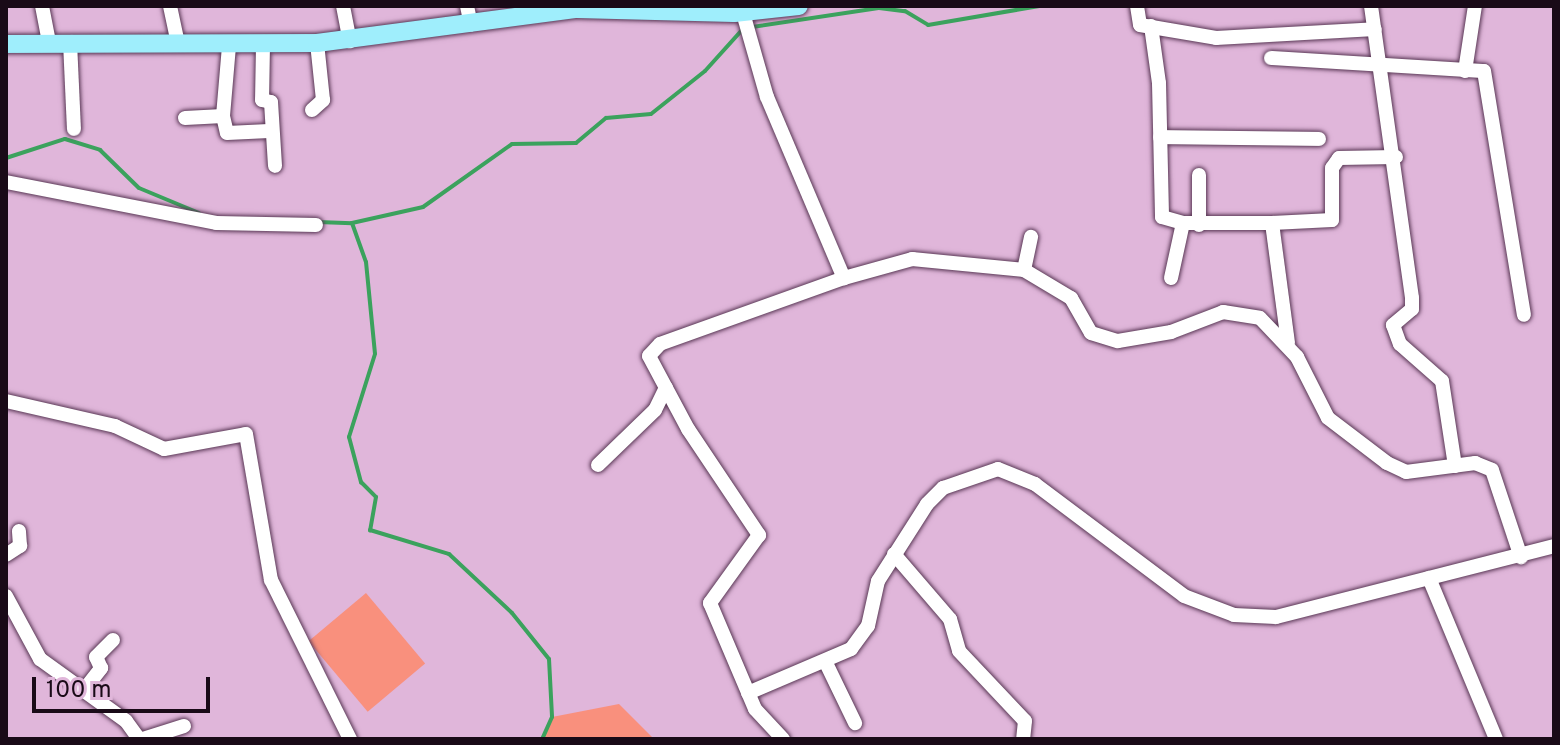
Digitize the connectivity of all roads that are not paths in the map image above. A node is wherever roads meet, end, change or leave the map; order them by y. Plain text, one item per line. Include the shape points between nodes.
1 (42, 6) edge
2 (170, 6) edge
3 (343, 6) edge
4 (467, 6) edge
5 (799, 6) edge
6 (1137, 6) edge
7 (1371, 6) edge
8 (1475, 6) edge
9 (584, 7) edge
10 (713, 9) edge
11 (546, 10) edge
12 (471, 25) junction
13 (747, 26) junction
14 (1151, 26) junction
15 (1375, 29) junction
16 (350, 41) junction
17 (49, 42) junction
18 (70, 42) junction
19 (317, 43) junction
20 (6, 44) edge
21 (178, 44) junction
22 (263, 45) junction
23 (229, 46) junction
24 (1271, 58) dead end
25 (1383, 69) junction
26 (1465, 71) junction
27 (312, 110) dead end
28 (223, 116) junction
29 (185, 118) dead end
30 (74, 129) dead end
31 (269, 131) junction
32 (1160, 137) junction
33 (1319, 139) dead end
34 (1396, 157) junction
35 (275, 166) dead end
36 (1199, 175) dead end
37 (6, 182) edge
38 (1183, 223) junction
39 (1272, 223) junction
40 (316, 225) dead end
41 (1199, 225) junction
42 (1031, 237) dead end
43 (1024, 270) junction
44 (844, 278) junction
45 (1171, 278) dead end
46 (1524, 315) dead end
47 (1288, 343) junction
48 (666, 387) junction
49 (6, 401) edge
50 (598, 465) dead end
51 (1455, 466) junction
52 (19, 531) dead end
53 (1554, 546) edge
54 (894, 554) junction
55 (6, 555) edge
56 (1521, 557) junction
57 (1429, 578) junction
58 (6, 596) edge
59 (113, 640) dead end
60 (826, 663) junction
61 (84, 690) junction
62 (748, 693) junction
63 (855, 723) dead end
64 (184, 726) dead end
65 (141, 739) edge
66 (350, 739) edge
67 (783, 739) edge
68 (1023, 739) edge
69 (1496, 739) edge

1 - 17 street
2 - 21 street
3 - 16 street
4 - 12 street
5 - 13 main road
6 - 14 street via 1139,24
7 - 15 street
8 - 26 street
9 - 10 main road
9 - 11 main road
10 - 13 main road
11 - 12 main road
12 - 16 main road
13 - 44 street via 778,126
14 - 15 street via 1216,38
14 - 32 street
15 - 25 street
16 - 19 main road
17 - 18 main road
17 - 20 main road
18 - 21 main road
18 - 30 street
19 - 22 main road
19 - 27 street via 323,100
21 - 23 main road
22 - 23 main road
22 - 31 street
23 - 28 street
24 - 25 street
25 - 26 street
25 - 34 street
26 - 46 street via 1489,77
28 - 29 street
28 - 31 street via 227,133
31 - 35 street
32 - 33 street
32 - 38 street via 1162,217
34 - 39 street via 1339,158 1332,168 1332,220
34 - 51 street via 1412,309 1393,325 1400,344 1442,381
36 - 41 street
37 - 40 street via 216,223
38 - 41 street
38 - 45 street
39 - 41 street
39 - 47 street
42 - 43 street
43 - 44 street via 912,259
43 - 47 street via 1071,298 1085,326 1101,338 1171,332 1223,312 1260,318
44 - 48 street via 654,347 649,356
47 - 51 street via 1338,428 1399,470
48 - 50 street via 655,410
48 - 62 street via 759,535 754,549 709,599
49 - 66 street via 115,426 164,449 246,434 271,580
51 - 56 street via 1480,464 1495,473
52 - 55 street via 20,546
53 - 56 street
54 - 57 street via 943,488 998,469 1035,484 1184,596 1215,610 1276,617
54 - 60 street via 872,594 866,631 851,649
54 - 68 street via 950,619 959,651 1025,721
56 - 57 street
57 - 69 street
58 - 61 street via 40,659
59 - 61 street via 96,657 101,668
60 - 62 street
60 - 63 street
61 - 65 street
62 - 67 street via 764,722
64 - 65 street

